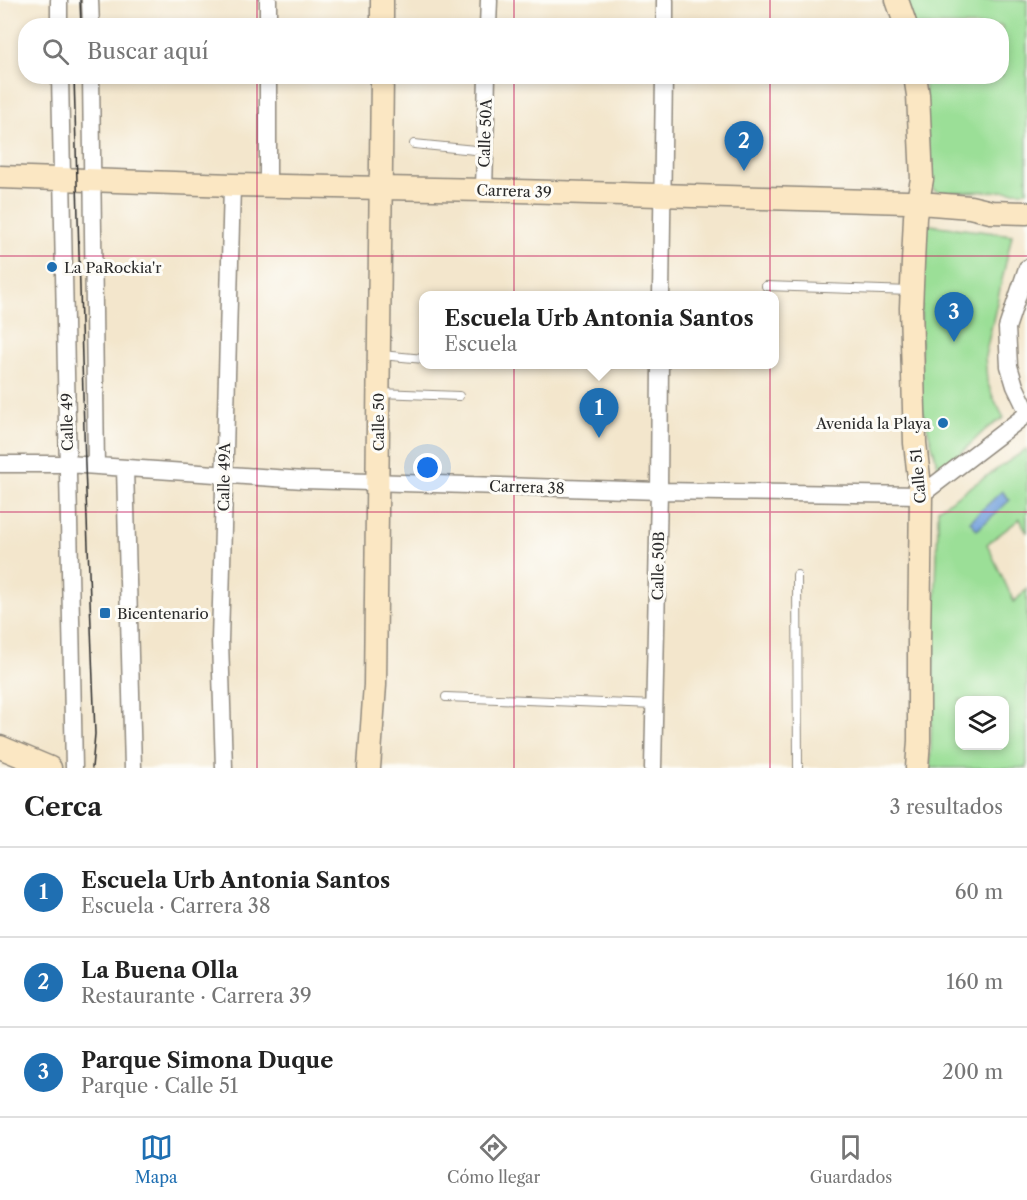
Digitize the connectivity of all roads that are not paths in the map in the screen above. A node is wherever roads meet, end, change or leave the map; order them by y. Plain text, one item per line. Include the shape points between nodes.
1 (58, 0) edge
2 (90, 0) edge
3 (268, 0) edge
4 (382, 0) edge
5 (489, 0) edge
6 (665, 0) edge
7 (897, 0) edge
8 (59, 18) edge
9 (90, 18) edge
10 (268, 18) edge
11 (382, 18) edge
12 (488, 18) edge
13 (665, 18) edge
14 (903, 18) edge
15 (60, 84) edge
16 (91, 84) edge
17 (268, 84) edge
18 (382, 84) edge
19 (487, 84) edge
20 (663, 84) edge
21 (916, 84) edge
22 (414, 144) dead end
23 (485, 151) junction
24 (0, 177) edge
25 (62, 179) junction
26 (93, 181) junction
27 (232, 186) junction
28 (268, 186) junction
29 (381, 189) junction
30 (484, 190) junction
31 (661, 195) junction
32 (918, 202) junction
33 (1027, 213) edge
34 (1027, 268) edge
35 (766, 286) dead end
36 (661, 291) edge
37 (912, 291) junction
38 (378, 355) junction
39 (419, 358) edge
40 (660, 369) edge
41 (378, 393) junction
42 (459, 396) dead end
43 (1027, 413) edge
44 (0, 464) edge
45 (68, 464) junction
46 (96, 466) junction
47 (125, 468) junction
48 (224, 475) junction
49 (378, 482) junction
50 (659, 491) junction
51 (921, 495) junction
52 (797, 574) dead end
53 (446, 697) dead end
54 (655, 705) junction
55 (1, 752) edge
56 (50, 768) edge
57 (74, 768) edge
58 (133, 768) edge
59 (224, 768) edge
60 (369, 768) edge
61 (653, 768) edge
62 (798, 768) edge
63 (917, 768) edge

1 - 8 street
2 - 9 street
3 - 10 street
4 - 11 main road
5 - 12 street
6 - 13 street
7 - 14 main road
15 - 25 street, Calle 49
16 - 26 street, Calle 49
17 - 28 street
18 - 29 main road, Calle 50
19 - 23 street, Calle 50A
20 - 31 street
21 - 32 main road, Calle 51 via 922,179
22 - 23 lane
23 - 30 street, Calle 50A
24 - 25 main road, Carrera 39
25 - 26 main road, Carrera 39
25 - 45 street, Calle 49
26 - 27 main road, Carrera 39
26 - 46 street, Calle 49
27 - 28 main road, Carrera 39
27 - 48 street, Calle 49A
28 - 29 main road, Carrera 39
29 - 30 main road, Carrera 39
29 - 38 main road, Calle 50
30 - 31 main road, Carrera 39
31 - 32 main road, Carrera 39
31 - 36 street
32 - 33 main road, Carrera 39
32 - 37 main road, Calle 51
34 - 43 street via 1007,328 1009,366
35 - 37 lane
37 - 51 main road, Calle 51 via 915,443
38 - 39 lane
38 - 41 main road, Calle 50
40 - 50 street, Calle 50B
41 - 42 lane
41 - 49 main road, Calle 50
43 - 51 street
44 - 45 street, Carrera 38
45 - 46 street, Carrera 38
45 - 57 street, Calle 49
46 - 47 street, Carrera 38
47 - 48 street, Carrera 38
47 - 58 street
48 - 49 street, Carrera 38
48 - 59 street, Calle 49A via 220,641
49 - 50 street, Carrera 38
49 - 60 main road, Calle 50 via 375,685
50 - 51 street, Carrera 38
50 - 54 street, Calle 50B
51 - 63 main road, Calle 51
52 - 62 lane
53 - 54 lane
54 - 61 street, Calle 50B
55 - 56 main road

